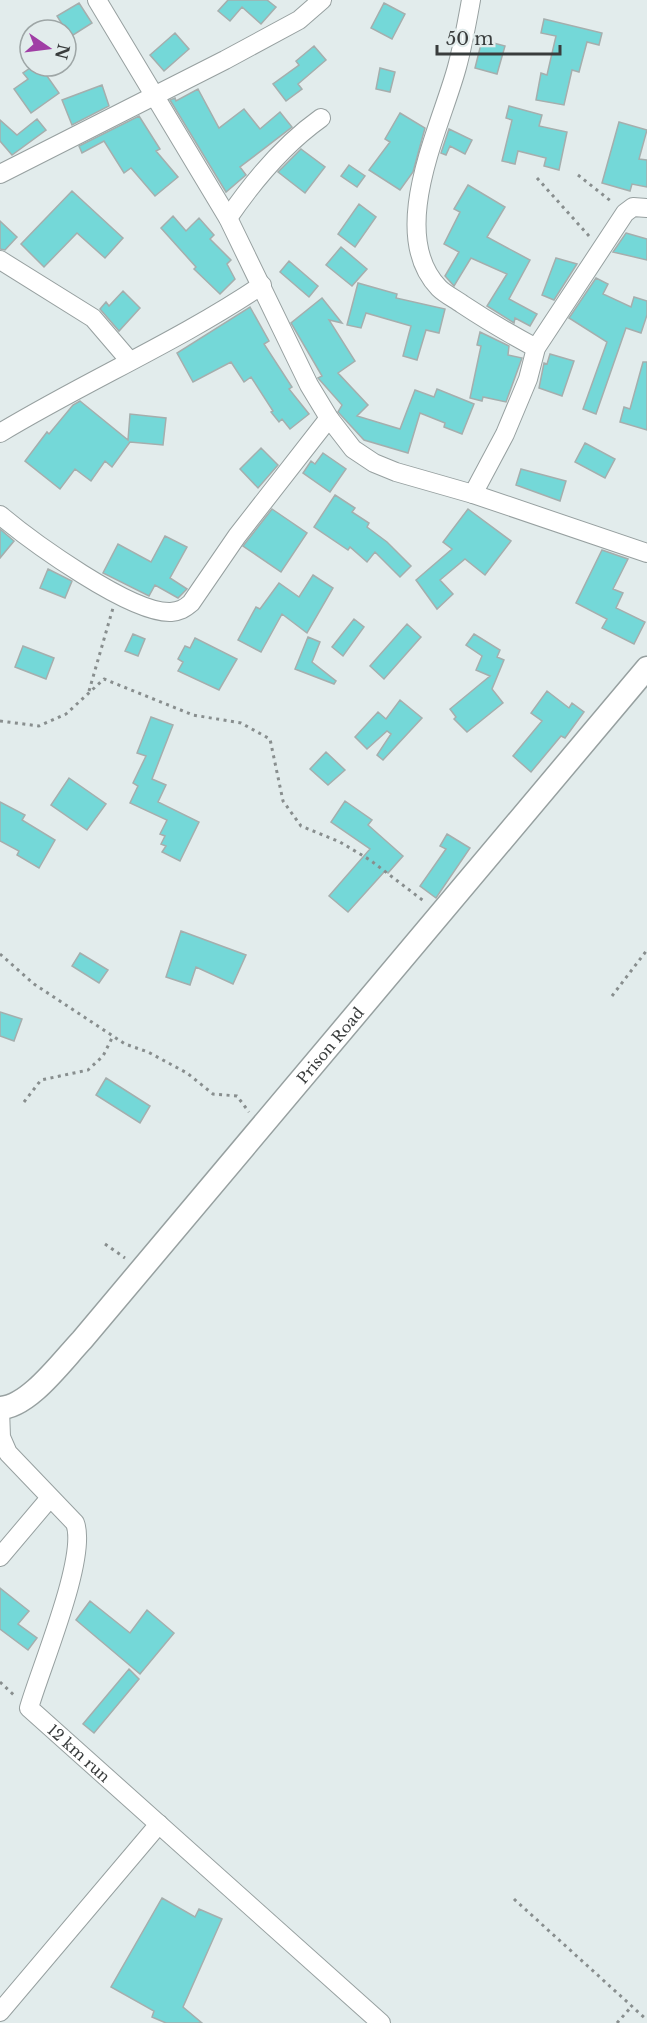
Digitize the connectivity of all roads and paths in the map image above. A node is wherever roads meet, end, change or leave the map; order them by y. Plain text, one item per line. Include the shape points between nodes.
1 (97, 0) edge
2 (322, 0) edge
3 (471, 0) edge
4 (155, 96) junction
5 (321, 118) dead end
6 (0, 174) edge
7 (578, 175) dead end
8 (537, 178) dead end
9 (647, 208) edge
10 (625, 213) junction
11 (228, 218) junction
12 (600, 249) junction
13 (0, 260) edge
14 (262, 285) junction
15 (536, 348) junction
16 (129, 360) junction
17 (329, 418) junction
18 (0, 433) edge
19 (473, 494) junction
20 (0, 515) edge
21 (647, 553) edge
22 (117, 592) junction
23 (647, 668) edge
24 (88, 693) junction
25 (0, 721) edge
26 (441, 915) junction
27 (647, 950) edge
28 (0, 954) edge
29 (612, 996) dead end
30 (113, 1036) junction
31 (24, 1102) dead end
32 (261, 1128) junction
33 (105, 1244) dead end
34 (141, 1270) junction
35 (0, 1409) edge
36 (49, 1499) junction
37 (0, 1557) edge
38 (159, 1824) junction
39 (514, 1899) dead end
40 (632, 2006) junction
41 (0, 2012) edge
42 (647, 2020) edge
43 (381, 2023) edge
44 (617, 2023) edge

1 - 4 street
2 - 4 street via 299,20
3 - 15 street via 457,68 426,160 418,236 424,263 439,288
4 - 6 street
4 - 11 street
5 - 11 street via 258,177
7 - 10 path
8 - 12 path
9 - 10 street via 633,207
10 - 12 street
11 - 14 street
12 - 15 street
13 - 16 street via 93,318
14 - 16 street via 195,327
14 - 17 street via 309,385
15 - 19 street via 506,434
16 - 18 street
17 - 19 street via 353,449 374,463
17 - 22 street via 237,536 191,603 182,610 169,612
19 - 21 street
20 - 22 street via 59,560
22 - 24 path
23 - 26 street, Prison Road
24 - 25 path via 66,714 39,726
24 - 26 path via 104,680 193,715 241,723 270,739 283,801 301,826 370,860
26 - 32 street, Prison Road
27 - 29 path
28 - 30 path via 34,984
30 - 31 path via 103,1056 88,1070 41,1080
30 - 32 path via 187,1073 213,1094 237,1096
32 - 34 street, Prison Road
33 - 34 path
34 - 35 street, Prison Road via 28,1397 10,1408
35 - 36 street, 12 km run via 1,1437 8,1453
36 - 37 street
36 - 38 street, 12 km run via 75,1523 80,1534 69,1585 28,1708
38 - 41 street
38 - 43 street, 12 km run
39 - 40 path
40 - 42 path
40 - 44 path

